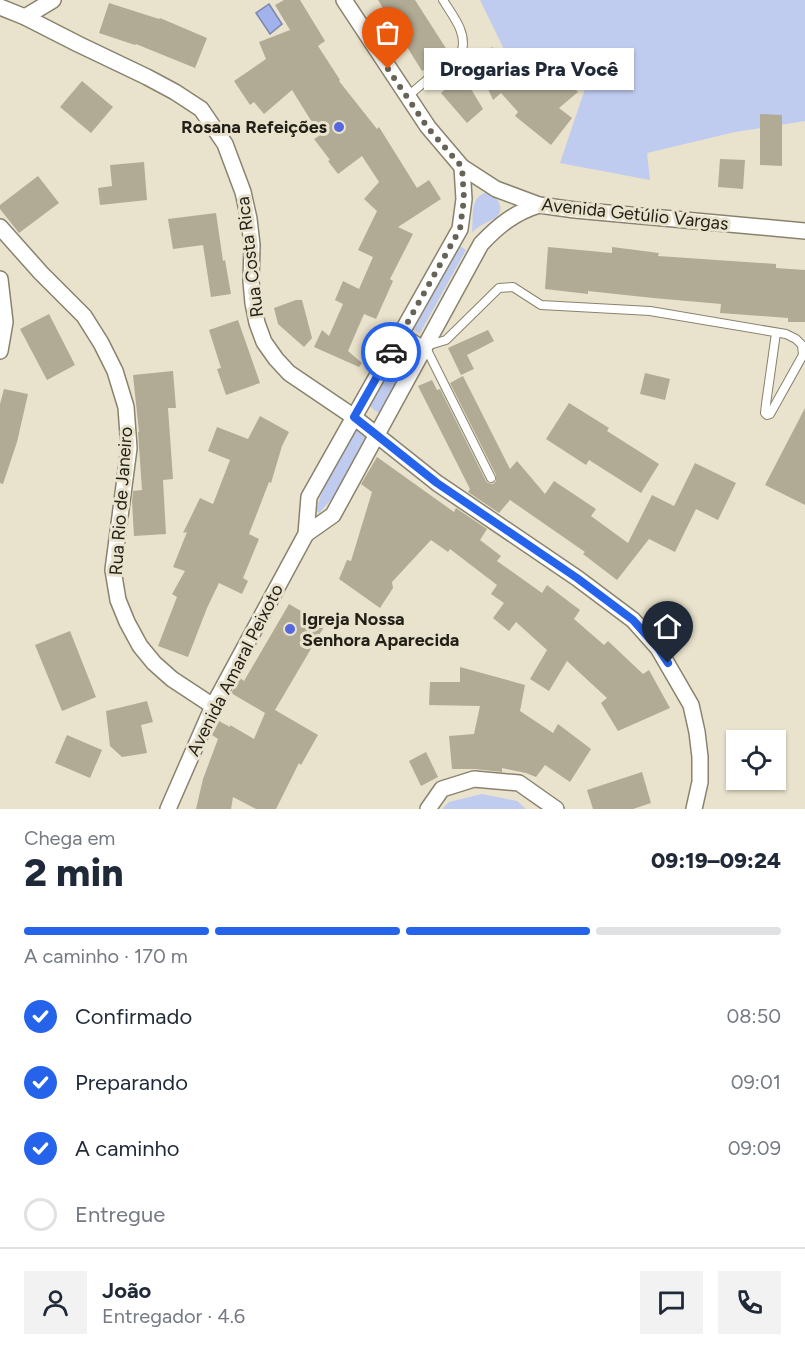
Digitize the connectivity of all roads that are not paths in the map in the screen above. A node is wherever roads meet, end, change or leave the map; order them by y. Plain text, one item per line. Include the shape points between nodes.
1 (53, 0) edge
2 (344, 0) edge
3 (443, 0) edge
4 (0, 7) edge
5 (25, 17) junction
6 (408, 96) junction
7 (462, 167) junction
8 (539, 205) junction
9 (0, 227) edge
10 (460, 229) junction
11 (805, 231) edge
12 (481, 244) junction
13 (0, 279) edge
14 (402, 331) junction
15 (776, 333) junction
16 (425, 346) junction
17 (0, 351) edge
18 (354, 417) junction
19 (377, 435) junction
20 (491, 478) dead end
21 (306, 534) junction
22 (213, 706) junction
23 (168, 809) edge
24 (428, 809) edge
25 (556, 809) edge
26 (694, 809) edge

1 - 5 street
2 - 6 street, Avenida Getúlio Vargas
3 - 6 lane via 463,34 462,50
4 - 5 street, Rua Costa Rica
5 - 18 street, Rua Costa Rica via 156,82 201,109 225,144 243,192 252,245 253,303 264,342 289,374
6 - 7 street, Avenida Getúlio Vargas via 428,128
7 - 8 street, Avenida Getúlio Vargas via 496,189
7 - 10 street, Avenida Amaral Peixoto via 464,199
8 - 11 street, Avenida Getúlio Vargas
8 - 12 street, Avenida Amaral Peixoto via 523,210
9 - 22 street, Rua Rio de Janeiro via 84,316 115,371 126,407 129,448 113,570 118,600 140,646 154,663
10 - 12 street
10 - 14 street, Avenida Amaral Peixoto
12 - 16 street, Avenida Amaral Peixoto
13 - 17 street via 5,321
14 - 16 lane
14 - 18 street, Avenida Amaral Peixoto
15 - 15 lane via 796,339 802,345 803,355 767,415
15 - 16 lane via 650,311 542,305 513,287 499,288 446,340
16 - 19 street, Avenida Amaral Peixoto
16 - 20 lane
18 - 19 street, Rua Costa Rica
18 - 21 street, Avenida Amaral Peixoto via 309,497
19 - 21 street, Avenida Amaral Peixoto via 333,515
19 - 26 street, Rua Costa Rica via 437,483 633,620 658,648 691,705 700,757
21 - 22 street, Avenida Amaral Peixoto
22 - 23 street, Avenida Amaral Peixoto
24 - 25 street via 442,789 474,779 519,783

